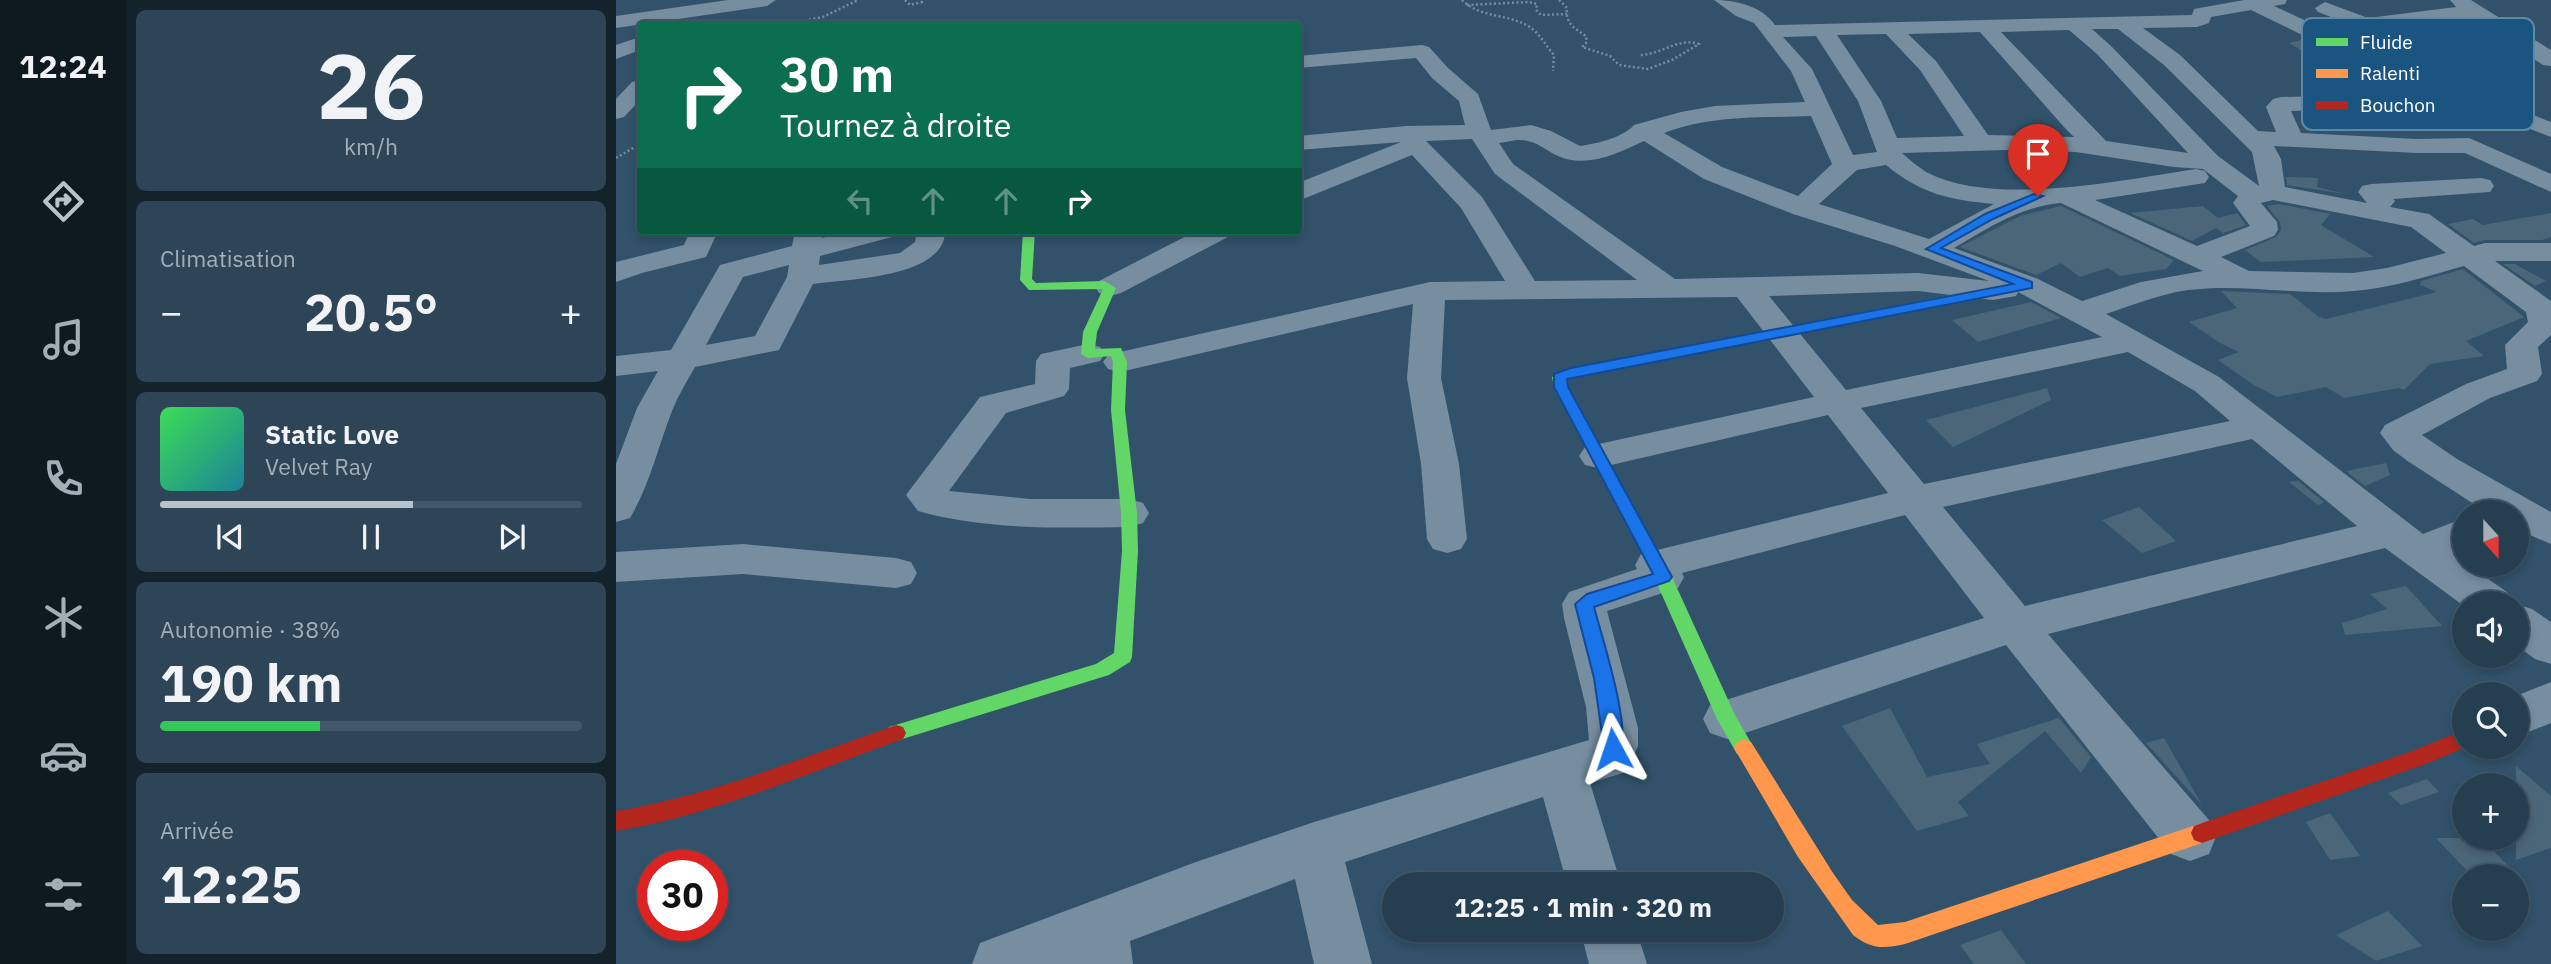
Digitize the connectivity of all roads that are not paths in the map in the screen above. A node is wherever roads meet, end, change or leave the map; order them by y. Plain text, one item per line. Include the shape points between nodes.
1 (769, 0) edge
2 (1723, 0) edge
3 (2278, 0) edge
4 (2176, 3) dead end
5 (2253, 4) junction
6 (2466, 6) edge
7 (2325, 8) dead end
8 (692, 12) edge
9 (2201, 13) junction
10 (2351, 18) edge
11 (2399, 18) edge
12 (2487, 18) edge
13 (616, 22) edge
14 (2123, 23) junction
15 (2075, 25) junction
16 (2302, 27) edge
17 (1987, 28) junction
18 (1892, 29) junction
19 (1768, 31) junction
20 (1823, 31) junction
21 (637, 44) edge
22 (1302, 45) edge
23 (2534, 48) edge
24 (1423, 51) junction
25 (616, 53) edge
26 (2551, 60) edge
27 (1302, 62) edge
28 (637, 70) edge
29 (616, 73) edge
30 (637, 90) edge
31 (2302, 104) edge
32 (1819, 109) junction
33 (616, 112) edge
34 (2534, 124) edge
35 (1643, 130) junction
36 (2551, 130) edge
37 (1482, 135) junction
38 (2253, 138) junction
39 (1411, 139) junction
40 (2292, 141) junction
41 (1302, 143) edge
42 (1981, 143) junction
43 (2099, 148) junction
44 (1889, 152) junction
45 (1845, 164) junction
46 (2217, 167) junction
47 (2551, 184) edge
48 (2481, 186) dead end
49 (1302, 190) edge
50 (2263, 194) junction
51 (2066, 195) junction
52 (2038, 196) junction
53 (1803, 208) junction
54 (2402, 216) junction
55 (702, 235) edge
56 (868, 235) edge
57 (930, 235) edge
58 (1029, 235) edge
59 (1210, 235) edge
60 (1932, 249) junction
61 (2551, 252) edge
62 (805, 253) edge
63 (2467, 255) junction
64 (2198, 256) junction
65 (616, 273) edge
66 (2242, 279) junction
67 (2027, 285) junction
68 (1110, 287) junction
69 (1666, 288) junction
70 (1746, 288) junction
71 (1525, 289) junction
72 (1430, 291) junction
73 (1993, 291) junction
74 (2538, 296) edge
75 (2081, 312) junction
76 (1784, 333) junction
77 (2133, 341) junction
78 (681, 358) junction
79 (1104, 358) junction
80 (616, 366) edge
81 (1838, 402) junction
82 (2259, 426) junction
83 (1598, 456) junction
84 (1916, 499) junction
85 (2490, 500) edge
86 (616, 508) edge
87 (1129, 513) junction
88 (2529, 521) edge
89 (2551, 530) edge
90 (2452, 533) edge
91 (1447, 539) dead end
92 (2406, 542) junction
93 (616, 567) edge
94 (1660, 571) junction
95 (896, 573) dead end
96 (2474, 591) edge
97 (2015, 625) junction
98 (2529, 630) edge
99 (2551, 646) edge
100 (2551, 702) edge
101 (2529, 711) edge
102 (1727, 719) junction
103 (2452, 744) edge
104 (1560, 769) junction
105 (616, 821) edge
106 (2190, 837) junction
107 (1314, 847) junction
108 (1590, 872) edge
109 (1612, 942) edge
110 (1101, 944) edge
111 (1001, 964) edge
112 (1343, 964) edge
113 (1618, 964) edge

1 - 8 street
2 - 19 street via 1761,19
3 - 5 street
4 - 9 street
5 - 9 street
5 - 16 street
6 - 11 street
6 - 12 street
7 - 10 street
8 - 13 street
9 - 14 street via 2202,19 2197,21
14 - 15 street
14 - 38 street via 2172,60
15 - 17 street
15 - 46 street
17 - 18 street
17 - 43 street
18 - 20 street
18 - 42 street via 1928,66
19 - 20 street
19 - 32 street via 1801,69
20 - 44 street via 1852,71
21 - 25 street
22 - 24 street via 1411,34
23 - 26 street
24 - 27 street
24 - 37 street via 1470,99
28 - 29 street
30 - 33 street
31 - 40 street via 2278,107
32 - 35 street via 1681,118
32 - 45 street
34 - 36 street
35 - 37 street via 1615,145 1579,154 1534,133
35 - 53 street via 1713,173
37 - 39 street
37 - 69 street via 1513,177
38 - 40 street
38 - 50 street via 2268,159
39 - 41 street
39 - 49 street
39 - 71 street via 1472,202
40 - 47 street via 2469,145
42 - 43 street
42 - 44 street
43 - 46 street
44 - 45 street
44 - 52 street via 1905,171 1947,188 2002,197
45 - 53 street
46 - 50 street
46 - 51 street
48 - 54 street via 2371,192
50 - 54 street
50 - 64 street via 2247,203 2264,230
51 - 52 street
51 - 64 street
52 - 60 street via 1989,216
53 - 60 street
54 - 63 street via 2422,221
55 - 65 street via 696,251
56 - 62 street
57 - 62 street via 916,257 906,261
58 - 68 street via 1026,280 1033,287
59 - 68 street
60 - 67 street
61 - 63 street
62 - 78 street via 731,271
62 - 78 street via 768,343
63 - 66 street via 2353,282
63 - 74 street
64 - 66 street
66 - 75 street via 2169,284
67 - 73 street
67 - 75 street
68 - 79 street via 1090,332
69 - 70 street
69 - 71 street
70 - 73 street via 1918,282
70 - 76 street
71 - 72 street
72 - 79 street
72 - 91 street via 1423,378 1440,464
73 - 76 street
74 - 85 street via 2543,324 2521,345 2525,373 2478,391 2398,433
75 - 77 street
76 - 81 street
76 - 83 street via 1559,377
77 - 81 street
77 - 82 street via 2207,384
78 - 80 street
78 - 86 street via 655,408
79 - 87 street via 1118,410
79 - 87 street via 1053,361 1048,391 993,405 926,495 932,502 960,507 1060,516
81 - 83 street
81 - 84 street
82 - 84 street
82 - 92 street
83 - 94 street
84 - 94 street
84 - 97 street
87 - 105 street via 1122,657 1111,665 914,726 729,795
88 - 89 street
90 - 92 street
92 - 96 street
92 - 97 street
93 - 95 street via 764,559
94 - 102 street
94 - 104 street via 1584,604 1603,678 1613,749 1608,757
97 - 102 street
97 - 106 street
98 - 99 street
100 - 101 street
102 - 106 street via 1803,848 1856,923 1871,936 1905,933
103 - 106 street
104 - 107 street
104 - 108 street
107 - 110 street
107 - 112 street
109 - 113 street
110 - 111 street

